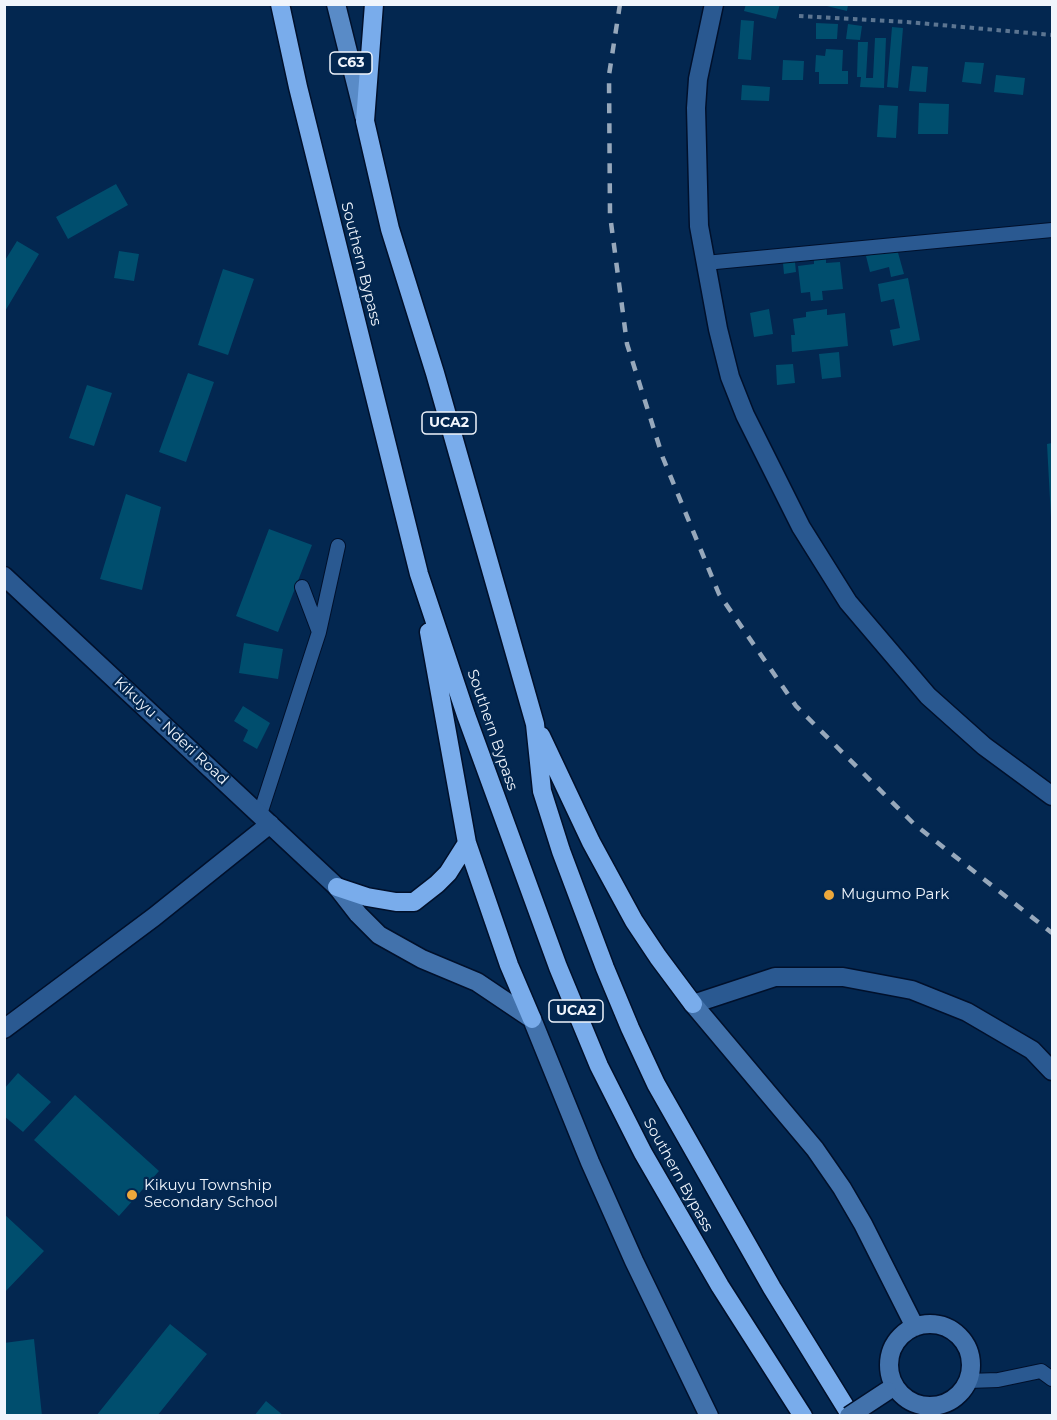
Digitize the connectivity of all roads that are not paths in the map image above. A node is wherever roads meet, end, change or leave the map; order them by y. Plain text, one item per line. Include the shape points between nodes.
1 (280, 4) edge
2 (336, 4) edge
3 (374, 4) edge
4 (714, 4) edge
5 (365, 121) junction
6 (1053, 230) edge
7 (705, 263) junction
8 (338, 546) dead end
9 (419, 574) junction
10 (4, 576) edge
11 (302, 586) dead end
12 (320, 632) junction
13 (535, 724) junction
14 (1053, 796) edge
15 (265, 819) junction
16 (467, 843) junction
17 (337, 887) junction
18 (693, 1004) junction
19 (532, 1019) junction
20 (4, 1029) edge
21 (1053, 1071) edge
22 (915, 1327) junction
23 (1053, 1379) edge
24 (968, 1381) junction
25 (891, 1388) junction
26 (954, 1408) edge
27 (709, 1416) edge
28 (803, 1416) edge
29 (850, 1416) edge

1 - 9 highway, Southern Bypass / UCA2
2 - 5 main road, Southern Bypass / C63
3 - 5 highway
4 - 7 street via 696,108 699,226
5 - 13 highway, Southern Bypass / UCA2 via 390,229
6 - 7 lane
7 - 14 street via 725,358 745,415 801,527 831,576 848,602 928,696 984,746
8 - 12 lane
9 - 16 highway
9 - 28 highway, Southern Bypass / UCA2 via 558,967 599,1066 643,1153 720,1286
10 - 15 street, Kikuyu - Nderi Road
11 - 12 lane
12 - 15 lane
13 - 18 highway via 634,921
13 - 29 highway, Southern Bypass / UCA2 via 545,801 630,1028 712,1185
15 - 17 street, Kikuyu - Nderi Road
15 - 20 street via 154,917
16 - 17 highway via 448,873 414,902 367,897
16 - 19 highway
17 - 19 street via 379,935 422,959 477,982
18 - 21 street via 775,977 843,977 912,990 967,1011 1032,1050
18 - 22 street via 815,1149 842,1188
19 - 27 street, UCA2 via 629,1251
22 - 24 street via 933,1324 957,1333 970,1355
22 - 25 street via 891,1351
23 - 24 lane via 1041,1371 998,1380
24 - 26 street
25 - 26 street via 922,1405
25 - 29 street, bridge

